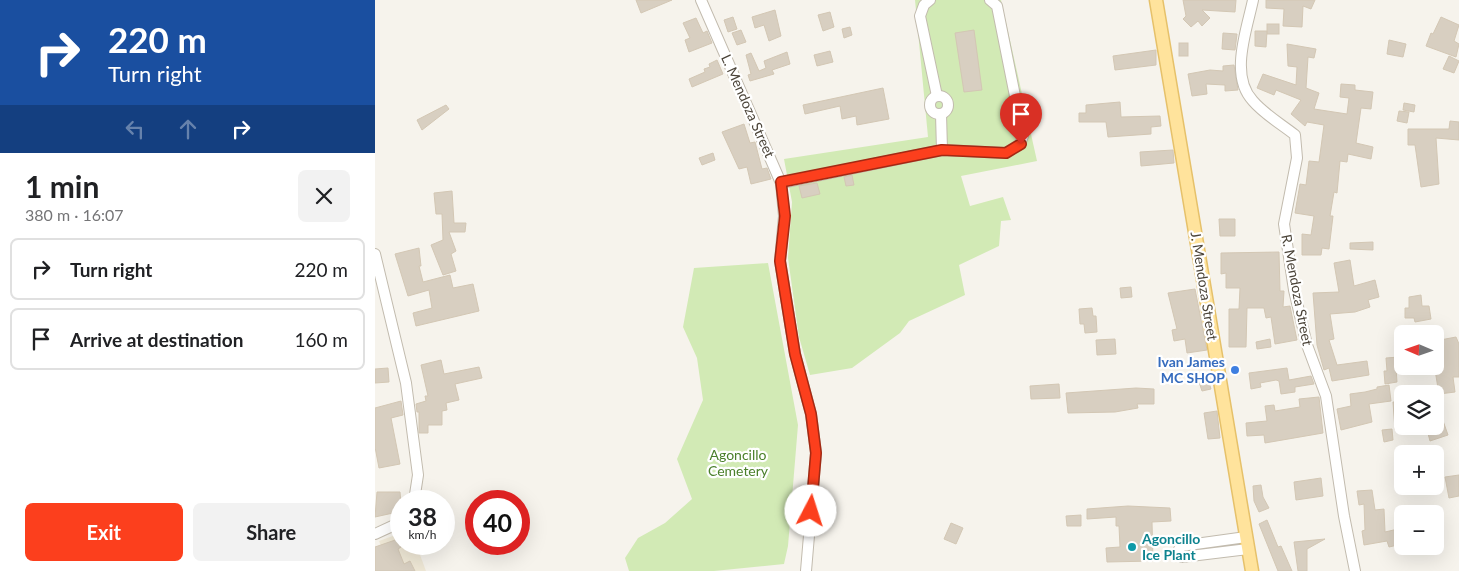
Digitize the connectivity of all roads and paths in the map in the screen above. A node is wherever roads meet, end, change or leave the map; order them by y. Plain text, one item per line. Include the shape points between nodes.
1 (701, 0) edge
2 (930, 0) edge
3 (990, 0) edge
4 (1156, 0) edge
5 (1253, 0) edge
6 (942, 150) junction
7 (781, 182) junction
8 (375, 254) edge
9 (416, 490) edge
10 (390, 527) edge
11 (375, 534) edge
12 (1247, 543) junction
13 (806, 571) edge
14 (1252, 571) edge
15 (1355, 571) edge

1 - 7 street, L. Mendoza Street
2 - 6 street via 920,16 937,96 947,100 946,111 941,114
3 - 6 street via 997,6 1023,136 1021,144 1006,153
4 - 12 main road, J. Mendoza Street
5 - 15 street, R. Mendoza Street via 1242,55 1242,79 1251,100 1295,135 1297,158 1284,224 1294,290 1307,345 1326,396
6 - 7 street
7 - 13 street, L. Mendoza Street via 785,216 780,261 816,453
8 - 9 street via 406,383 418,475
10 - 11 street
12 - 12 street via 1182,557 1177,553 1181,546
12 - 14 main road, J. Mendoza Street

